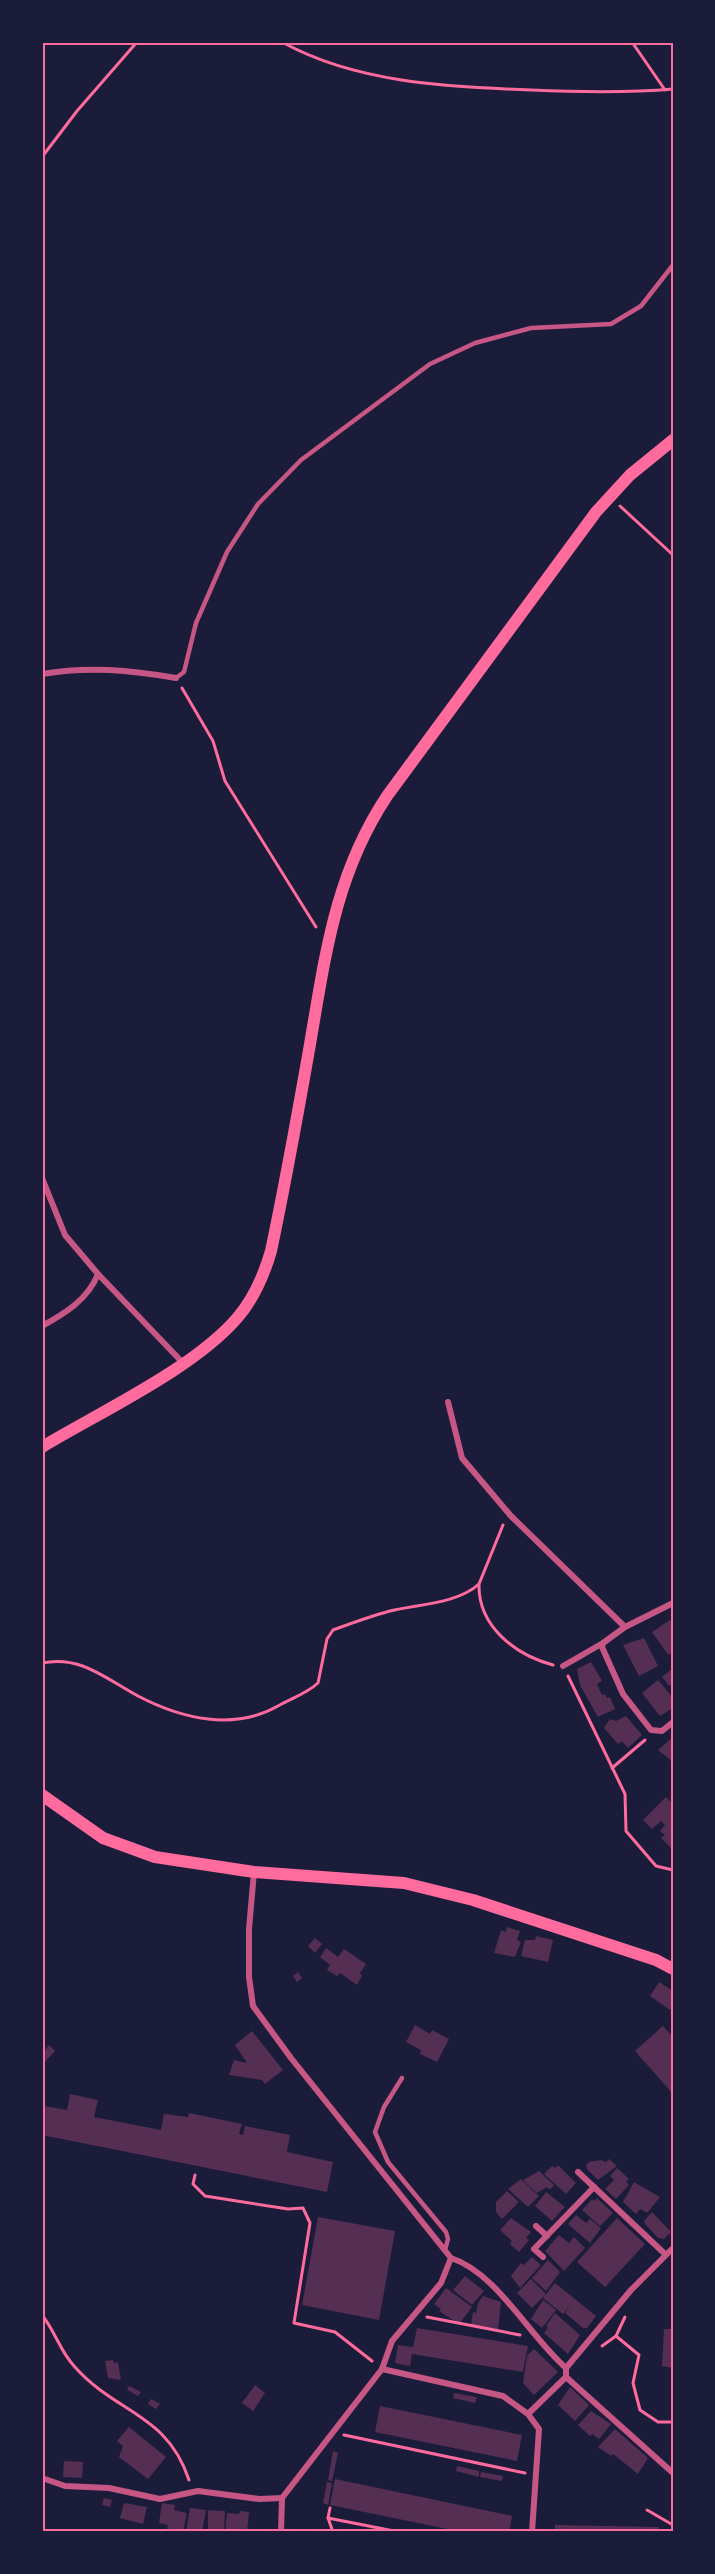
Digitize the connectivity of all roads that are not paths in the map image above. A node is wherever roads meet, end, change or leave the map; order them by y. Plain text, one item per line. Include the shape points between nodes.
1 (673, 265) edge
2 (673, 440) edge
3 (42, 674) edge
4 (176, 678) joint
5 (42, 1178) edge
6 (98, 1274) junction
7 (42, 1326) edge
8 (183, 1363) junction
9 (448, 1402) dead end
10 (42, 1447) edge
11 (673, 1603) edge
12 (625, 1627) junction
13 (603, 1643) junction
14 (563, 1666) road end
15 (673, 1722) edge
16 (42, 1795) edge
17 (254, 1872) junction
18 (673, 1968) edge
19 (402, 2078) dead end
20 (578, 2172) dead end
21 (594, 2187) junction
22 (536, 2226) dead end
23 (547, 2236) junction
24 (673, 2248) edge
25 (445, 2250) junction
26 (665, 2254) junction
27 (451, 2258) junction
28 (543, 2258) dead end
29 (566, 2368) junction
30 (382, 2369) junction
31 (566, 2377) junction
32 (528, 2414) junction
33 (673, 2473) edge
34 (42, 2478) edge
35 (282, 2498) junction
36 (281, 2532) edge
37 (532, 2532) edge

1 - 4 lane via 641,306 611,324 531,328 475,343 430,364 301,460 258,504 227,552 195,623 184,672
2 - 8 main road via 610,496 484,662 378,811 354,855 328,943 283,1196 265,1270 237,1318
3 - 4 street via 128,669
5 - 6 street via 64,1235
6 - 7 street via 91,1291 60,1317
6 - 8 street
8 - 10 main road
9 - 12 street via 462,1458 508,1513
11 - 12 street
12 - 13 street
13 - 14 street
13 - 15 street via 623,1694 651,1730 662,1731
16 - 17 main road via 87,1829 120,1846 155,1857
17 - 18 main road via 404,1883 473,1900
17 - 25 street via 249,1929 253,2006
19 - 25 lane via 384,2107 375,2132 388,2162 446,2232
20 - 21 street
21 - 23 street
21 - 26 street
22 - 23 street
23 - 28 street via 534,2249
24 - 26 street
25 - 27 street
26 - 29 street
27 - 29 street via 465,2263 495,2288
27 - 30 street via 441,2283 392,2341
29 - 31 street
30 - 32 street via 503,2396
30 - 35 street
31 - 32 street
31 - 33 street
32 - 37 street via 539,2430
34 - 35 street via 65,2486 109,2488 160,2499 198,2491
35 - 36 street

